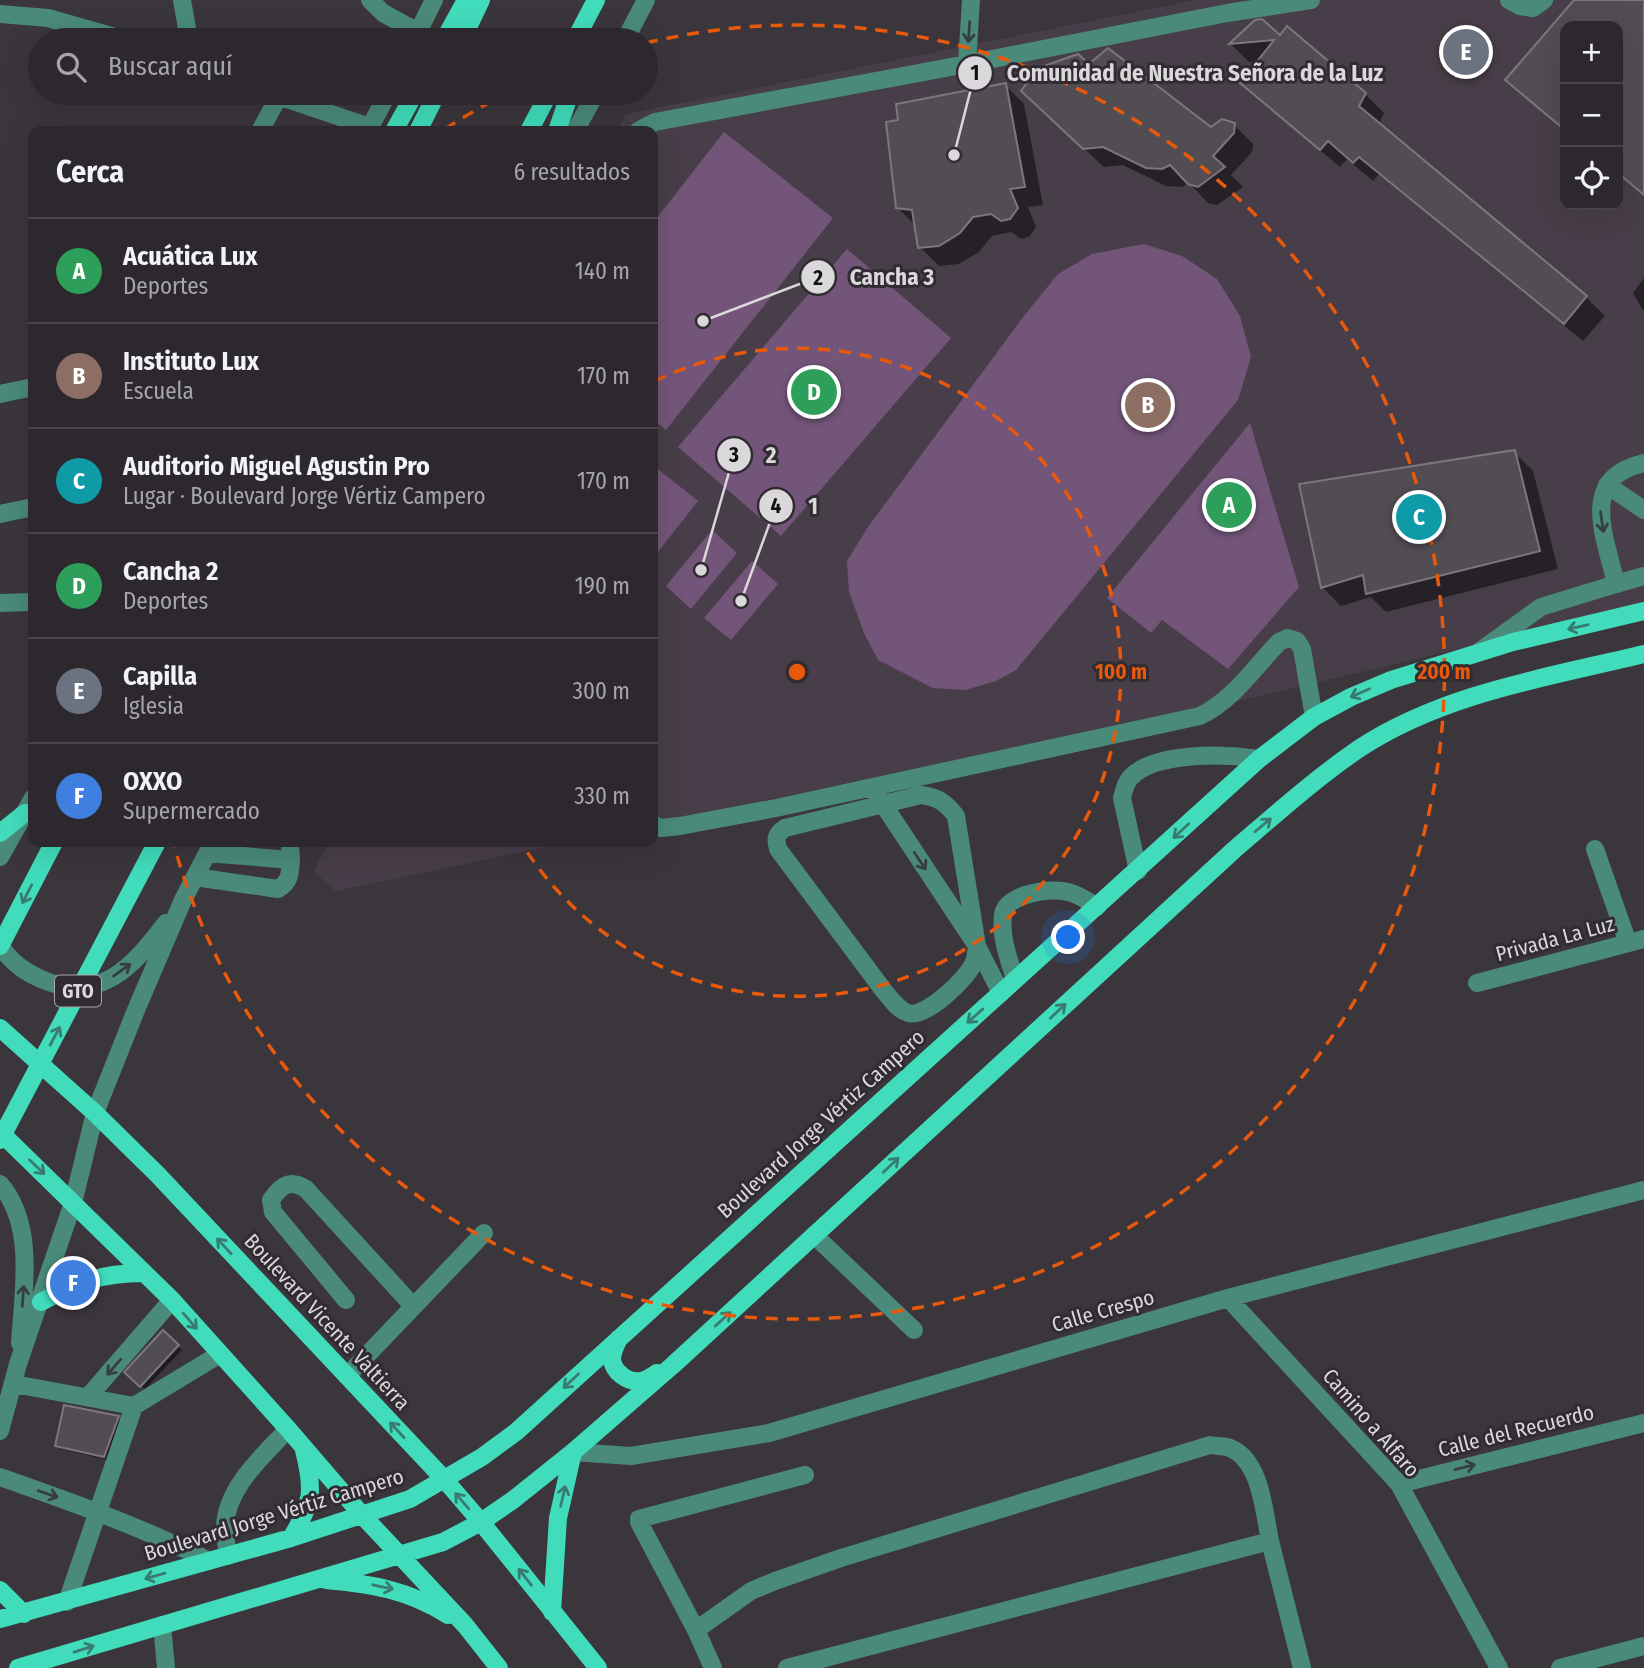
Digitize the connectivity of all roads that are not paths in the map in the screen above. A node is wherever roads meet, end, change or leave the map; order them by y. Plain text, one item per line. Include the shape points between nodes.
1 (182, 0) edge
2 (370, 0) edge
3 (434, 0) edge
4 (466, 0) edge
5 (481, 0) edge
6 (596, 0) edge
7 (602, 0) edge
8 (646, 0) edge
9 (971, 0) edge
10 (1311, 0) edge
11 (1508, 0) edge
12 (1544, 0) edge
13 (0, 14) edge
14 (83, 28) edge
15 (187, 28) edge
16 (405, 28) edge
17 (420, 28) edge
18 (451, 28) edge
19 (468, 28) edge
20 (582, 28) edge
21 (592, 28) edge
22 (631, 28) edge
23 (967, 64) junction
24 (270, 105) edge
25 (302, 105) edge
26 (382, 105) edge
27 (408, 105) edge
28 (431, 105) edge
29 (543, 105) edge
30 (566, 105) edge
31 (589, 105) edge
32 (262, 126) edge
33 (361, 126) edge
34 (371, 126) edge
35 (397, 126) edge
36 (421, 126) edge
37 (532, 126) edge
38 (559, 126) edge
39 (578, 126) edge
40 (647, 126) edge
41 (28, 388) edge
42 (0, 394) edge
43 (1644, 463) edge
44 (1607, 485) junction
45 (28, 508) edge
46 (1644, 510) edge
47 (0, 514) edge
48 (1644, 576) edge
49 (1616, 584) junction
50 (28, 602) edge
51 (0, 603) edge
52 (1644, 611) edge
53 (1479, 652) junction
54 (1644, 654) edge
55 (1314, 717) junction
56 (1259, 759) junction
57 (871, 786) junction
58 (883, 804) junction
59 (28, 806) edge
60 (28, 807) edge
61 (776, 808) junction
62 (658, 827) edge
63 (785, 828) junction
64 (0, 833) edge
65 (51, 847) edge
66 (154, 847) edge
67 (210, 847) edge
68 (290, 847) edge
69 (1595, 849) dead end
70 (0, 857) edge
71 (290, 860) junction
72 (1138, 871) junction
73 (195, 877) junction
74 (183, 900) junction
75 (1097, 906) junction
76 (1636, 941) edge
77 (0, 946) edge
78 (977, 946) junction
79 (1015, 979) junction
80 (1477, 983) dead end
81 (1000, 993) junction
82 (0, 1028) edge
83 (95, 1113) junction
84 (0, 1132) edge
85 (0, 1140) edge
86 (0, 1184) edge
87 (1644, 1190) edge
88 (74, 1203) junction
89 (484, 1233) dead end
90 (814, 1235) junction
91 (144, 1273) junction
92 (1228, 1298) junction
93 (172, 1300) junction
94 (346, 1300) dead end
95 (41, 1302) junction
96 (413, 1306) junction
97 (914, 1330) dead end
98 (621, 1335) junction
99 (219, 1354) junction
100 (18, 1364) junction
101 (673, 1365) junction
102 (347, 1376) junction
103 (14, 1384) junction
104 (88, 1397) junction
105 (134, 1406) junction
106 (1644, 1423) edge
107 (288, 1429) junction
108 (0, 1431) edge
109 (303, 1446) junction
110 (573, 1452) junction
111 (805, 1475) dead end
112 (0, 1477) edge
113 (444, 1479) junction
114 (1399, 1483) junction
115 (96, 1511) junction
116 (362, 1515) junction
117 (481, 1522) junction
118 (291, 1538) junction
119 (1270, 1541) junction
120 (400, 1555) junction
121 (228, 1556) junction
122 (209, 1561) junction
123 (315, 1578) junction
124 (0, 1590) edge
125 (67, 1602) junction
126 (552, 1612) junction
127 (24, 1614) junction
128 (0, 1619) edge
129 (162, 1625) junction
130 (465, 1625) junction
131 (696, 1630) junction
132 (1644, 1646) edge
133 (18, 1668) edge
134 (166, 1668) edge
135 (499, 1668) edge
136 (598, 1668) edge
137 (713, 1668) edge
138 (787, 1668) edge
139 (1302, 1668) edge
140 (1499, 1668) edge
141 (1560, 1668) edge

1 - 15 street
2 - 16 street
3 - 17 street
4 - 18 main road
5 - 19 main road
6 - 20 main road
7 - 21 main road
8 - 22 street
9 -> 23 street
10 - 23 street
11 - 12 street via 1533,8
13 - 14 street via 48,18
23 - 40 street
24 - 32 street
25 - 33 street
26 - 34 street
27 - 35 main road
28 - 36 main road
29 - 37 main road
30 - 38 main road
31 - 39 street
41 - 42 street
43 - 44 street via 1618,473
44 - 46 street
44 -> 49 street via 1600,501 1601,520
45 - 47 street
48 - 49 street
49 - 53 street via 1541,607
50 - 51 street
52 -> 53 main road, Boulevard Jorge Vértiz Campero
53 -> 55 main road, Boulevard Jorge Vértiz Campero via 1391,680
90 -> 54 main road via 1235,849 1362,747 1476,695
55 - 56 main road, Boulevard Jorge Vértiz Campero
55 - 57 street via 1302,649 1288,638 1227,698 1200,716
56 -> 72 main road, Boulevard Jorge Vértiz Campero
56 - 72 street via 1189,757 1168,760 1132,776 1122,798
57 - 58 street
57 - 61 street
58 - 63 street
58 -> 78 street
58 - 78 street via 921,794 935,796 956,816
59 - 64 main road
60 - 70 street
61 - 62 street
61 - 63 street
63 - 78 street via 775,840 778,849 884,991 909,1014 920,1013 964,979
65 -> 77 main road
85 -> 66 main road, GTO
67 - 71 street
67 - 73 street
68 - 71 street
69 - 76 street
71 - 73 street via 290,877 278,889
72 - 75 main road, Boulevard Jorge Vértiz Campero
73 - 74 street
77 -> 74 street via 38,978 67,988 86,988 116,975 136,959
74 - 83 street
75 - 79 main road, Boulevard Jorge Vértiz Campero
75 - 79 street via 1067,891 1013,899 1003,916
76 - 80 street, Privada La Luz
78 - 81 street
79 - 81 main road, Boulevard Jorge Vértiz Campero
81 -> 98 main road, Boulevard Jorge Vértiz Campero
82 - 83 main road, Boulevard Vicente Valtierra
83 - 88 street
102 -> 83 main road, Boulevard Vicente Valtierra
84 -> 88 main road
100 -> 86 street via 25,1268 20,1222
87 - 92 street, Calle Crespo
88 - 91 main road
88 - 95 street
89 - 96 street
90 - 97 street
101 -> 90 main road
91 - 93 main road
91 - 95 main road via 103,1275
92 - 110 street, Calle Crespo via 769,1433 631,1456
92 - 114 street, Camino a Alfaro
93 -> 99 main road
93 -> 104 street
94 - 96 street via 273,1212 271,1200 287,1183 297,1183 315,1198
95 - 100 street
96 - 102 street
98 - 101 main road via 612,1361 627,1379 641,1381
98 -> 113 main road, Boulevard Jorge Vértiz Campero via 516,1432
99 - 105 street
99 - 107 main road
100 - 103 street
101 - 110 main road
113 -> 102 main road, Boulevard Vicente Valtierra
103 - 104 street
103 - 108 street
104 - 105 street
105 - 115 street
114 -> 106 street, Calle del Recuerdo
107 - 109 main road
107 - 121 street via 238,1488 225,1527
109 - 116 main road
109 - 118 main road via 310,1495 306,1514
110 - 117 main road
126 -> 110 main road via 558,1518
111 - 131 street via 639,1519
112 -> 115 street
113 - 116 main road, Boulevard Jorge Vértiz Campero via 410,1499
117 -> 113 main road, Boulevard Vicente Valtierra
114 - 140 street, Camino a Alfaro
115 - 122 street
115 - 125 street
116 - 118 main road, Boulevard Jorge Vértiz Campero
116 - 120 main road
117 - 120 main road via 443,1542
126 -> 117 main road, Boulevard Vicente Valtierra
118 - 121 main road, Boulevard Jorge Vértiz Campero
119 - 131 street via 1253,1471 1229,1448 1210,1445 788,1576 751,1591
119 - 138 street
119 - 139 street
120 - 123 main road
120 - 130 main road
121 - 122 main road, Boulevard Jorge Vértiz Campero
122 -> 125 main road, Boulevard Jorge Vértiz Campero
123 - 129 main road
123 -> 130 main road via 386,1587 435,1606
124 - 127 main road
125 - 127 main road, Boulevard Jorge Vértiz Campero
126 - 136 main road, Boulevard Vicente Valtierra
127 - 128 main road, Boulevard Jorge Vértiz Campero
133 -> 129 main road
129 - 134 street
130 - 135 main road
131 - 137 street
132 - 141 street

